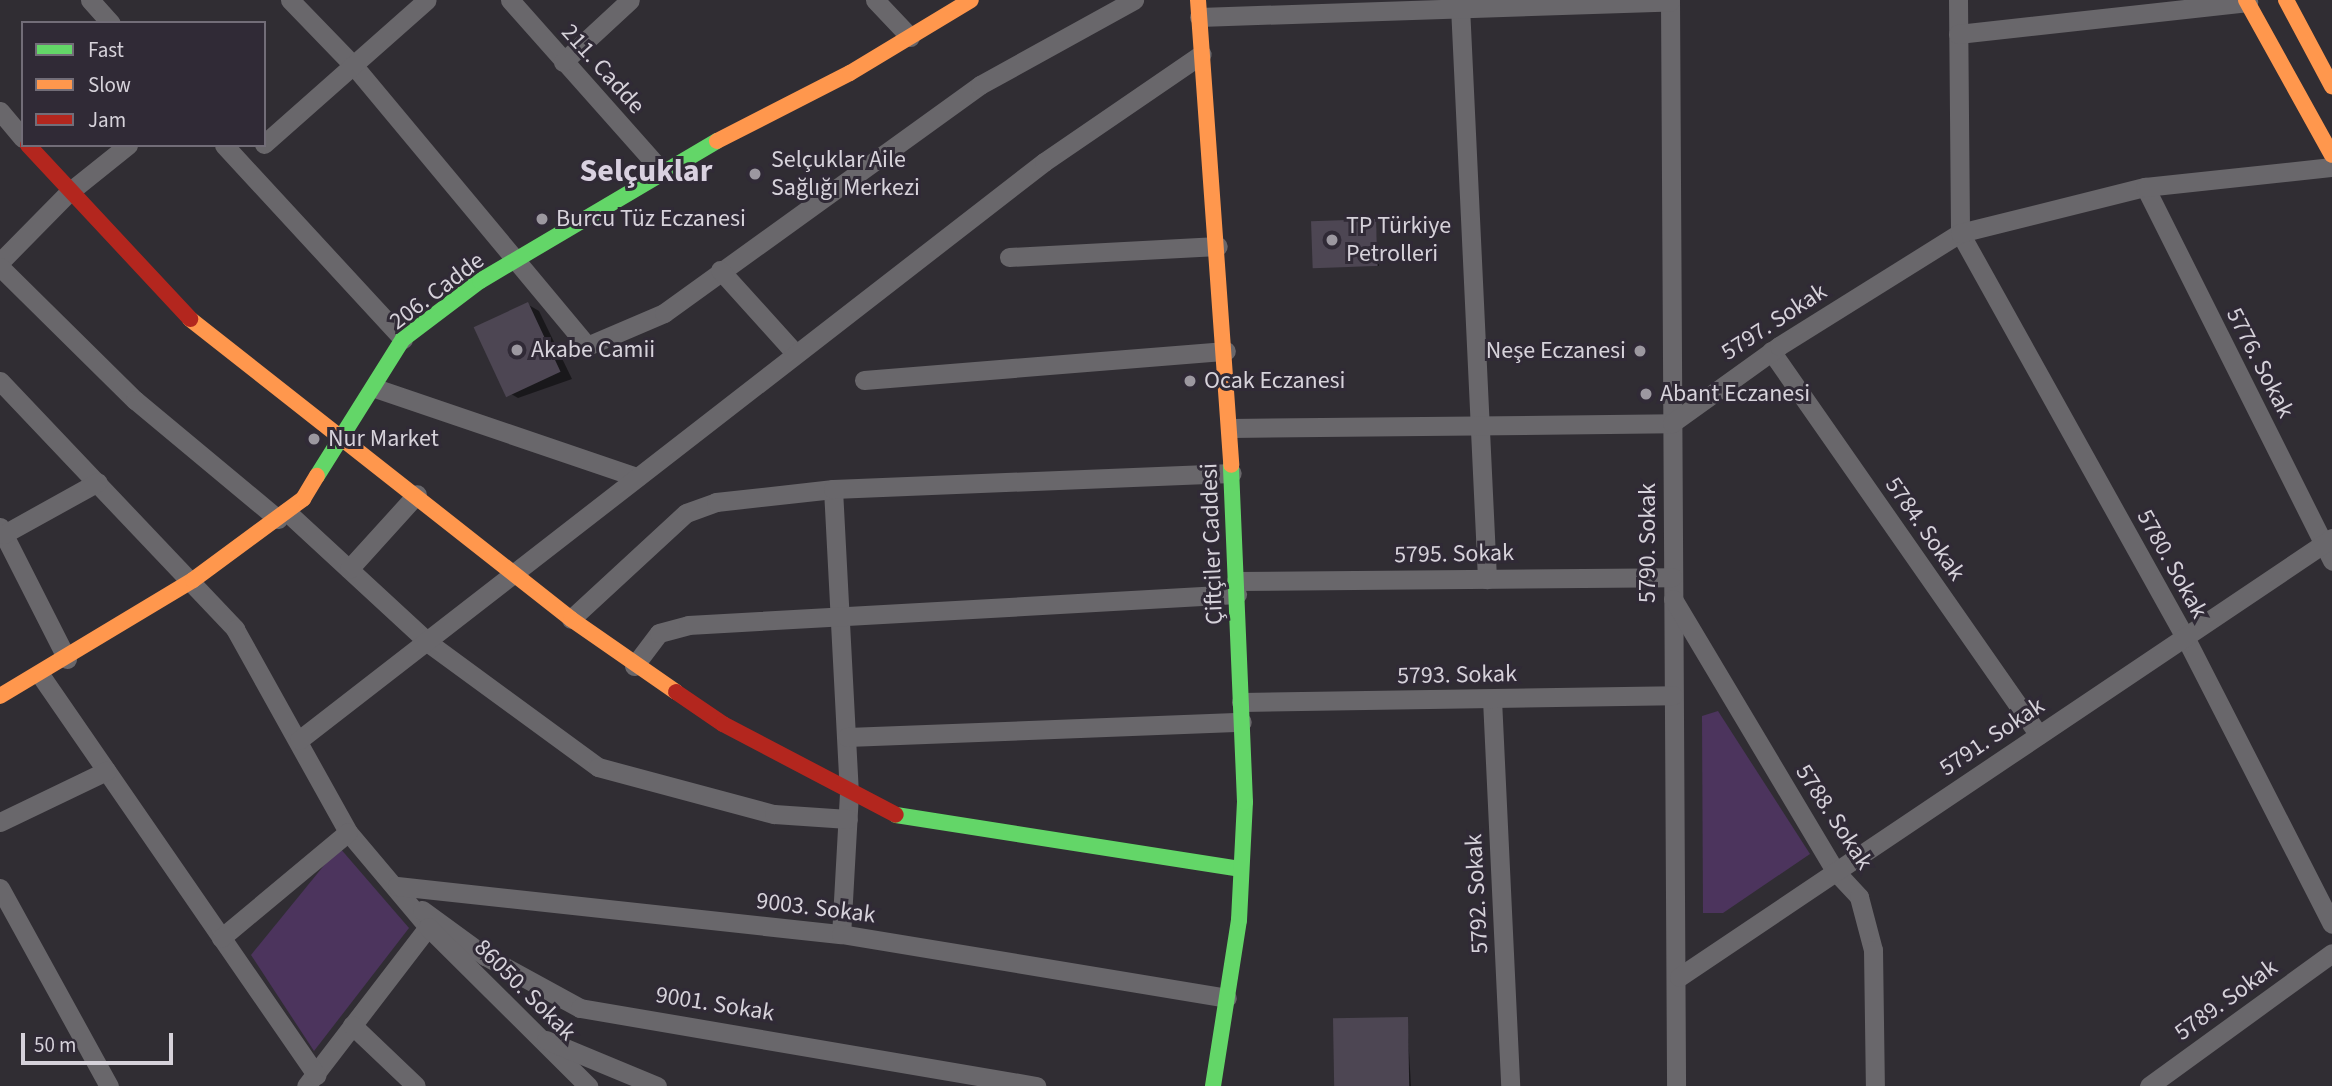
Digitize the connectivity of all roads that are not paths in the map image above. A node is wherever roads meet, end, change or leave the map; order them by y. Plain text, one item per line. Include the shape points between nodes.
1 (90, 0) edge
2 (290, 0) edge
3 (427, 0) edge
4 (510, 0) edge
5 (630, 0) edge
6 (875, 0) edge
7 (971, 0) edge
8 (1134, 0) edge
9 (1670, 0) edge
10 (1958, 0) edge
11 (2286, 0) edge
12 (2247, 1) edge
13 (1460, 6) junction
14 (1199, 8) edge
15 (109, 21) edge
16 (1958, 34) junction
17 (910, 37) junction
18 (1202, 54) junction
19 (563, 62) junction
20 (354, 66) junction
21 (2332, 86) edge
22 (0, 111) edge
23 (21, 136) edge
24 (266, 143) edge
25 (30, 147) edge
26 (126, 147) edge
27 (226, 147) edge
28 (262, 147) edge
29 (2332, 155) edge
30 (242, 164) junction
31 (2332, 167) edge
32 (661, 170) junction
33 (2145, 187) junction
34 (68, 193) junction
35 (1960, 233) junction
36 (1218, 246) junction
37 (1009, 257) dead end
38 (520, 261) junction
39 (0, 262) edge
40 (0, 267) edge
41 (720, 270) junction
42 (403, 339) junction
43 (1226, 351) junction
44 (1771, 351) junction
45 (795, 353) junction
46 (864, 380) dead end
47 (0, 381) edge
48 (375, 387) junction
49 (9, 402) edge
50 (1672, 422) junction
51 (1480, 425) junction
52 (1230, 428) junction
53 (345, 436) junction
54 (1232, 473) junction
55 (637, 477) junction
56 (98, 482) junction
57 (833, 489) junction
58 (417, 494) junction
59 (283, 516) junction
60 (2, 531) edge
61 (2329, 548) edge
62 (349, 569) junction
63 (514, 573) junction
64 (1672, 577) junction
65 (1487, 579) junction
66 (193, 580) junction
67 (1236, 588) junction
68 (1672, 598) junction
69 (842, 613) junction
70 (571, 619) junction
71 (2185, 637) junction
72 (430, 644) junction
73 (67, 659) junction
74 (634, 666) junction
75 (41, 676) junction
76 (1673, 695) junction
77 (0, 696) edge
78 (1492, 699) junction
79 (1241, 712) junction
80 (2039, 735) junction
81 (847, 737) junction
82 (299, 740) junction
83 (106, 771) junction
84 (849, 793) junction
85 (848, 819) junction
86 (0, 822) edge
87 (348, 832) junction
88 (1240, 869) junction
89 (1836, 872) junction
90 (397, 886) junction
91 (0, 888) edge
92 (412, 904) junction
93 (2332, 924) edge
94 (428, 927) junction
95 (841, 934) junction
96 (221, 938) junction
97 (2332, 953) edge
98 (1679, 977) junction
99 (1227, 998) junction
100 (352, 1025) junction
101 (532, 1034) junction
102 (311, 1081) edge
103 (103, 1084) edge
104 (416, 1086) edge
105 (588, 1086) edge
106 (657, 1086) edge
107 (1036, 1086) edge
108 (1213, 1086) edge
109 (1510, 1086) edge
110 (1676, 1086) edge
111 (1875, 1086) edge
112 (2149, 1086) edge

1 - 15 street
2 - 20 street
3 - 20 street
4 - 19 street, 211. Cadde
5 - 19 street
6 - 17 street
7 - 17 street, 206. Cadde
8 - 41 street via 980,85
9 - 13 street
9 - 50 street, 5790. Sokak
10 - 16 street
11 - 21 street
12 - 16 street
12 - 29 street
13 - 14 street
13 - 51 street
14 - 18 street, Çiftçiler Caddesi
16 - 35 street
17 - 32 street, 206. Cadde
18 - 36 street, Çiftçiler Caddesi
18 - 45 street via 1044,163
19 - 32 street, 211. Cadde
20 - 24 street
20 - 38 street
22 - 23 street
25 - 34 street
26 - 34 street
27 - 30 street
28 - 30 street
30 - 42 street
31 - 33 street, 5797. Sokak
32 - 38 street, 206. Cadde
33 - 35 street, 5797. Sokak
33 - 61 street, 5776. Sokak
34 - 39 street
34 - 53 street via 187,317
35 - 44 street, 5797. Sokak
35 - 71 street, 5780. Sokak
36 - 37 street
36 - 43 street, Çiftçiler Caddesi
38 - 41 street via 587,346 664,313
38 - 42 street, 206. Cadde via 480,281
40 - 59 street via 135,400
41 - 45 street
42 - 48 street, 206. Cadde
43 - 46 street
43 - 52 street, Çiftçiler Caddesi
44 - 50 street, 5797. Sokak
44 - 80 street, 5784. Sokak
45 - 55 street
47 - 49 street
48 - 53 street, 206. Cadde
48 - 55 street
49 - 56 street
50 - 51 street
50 - 64 street, 5790. Sokak
51 - 52 street
51 - 65 street
52 - 54 street, Çiftçiler Caddesi
53 - 58 street
53 - 59 street, 206. Cadde
54 - 57 street
54 - 67 street, Çiftçiler Caddesi
55 - 63 street
56 - 60 street
56 - 66 street
57 - 69 street
57 - 70 street via 716,502 686,513
58 - 62 street
58 - 63 street
59 - 62 street
59 - 66 street, 206. Cadde
60 - 73 street
61 - 71 street, 5791. Sokak
62 - 72 street
63 - 70 street
63 - 72 street
64 - 65 street, 5795. Sokak
64 - 68 street, 5790. Sokak
65 - 67 street, 5795. Sokak
66 - 73 street, 206. Cadde
66 - 82 street via 235,629
67 - 69 street, 5795. Sokak
67 - 79 street, Çiftçiler Caddesi
68 - 76 street, 5790. Sokak
68 - 89 street, 5788. Sokak
69 - 74 street, 5795. Sokak via 688,625 659,633
69 - 81 street
70 - 74 street
71 - 80 street, 5791. Sokak
71 - 93 street, 5780. Sokak
72 - 82 street
72 - 85 street via 598,767 774,814
73 - 75 street, 206. Cadde
74 - 84 street
75 - 77 street, 206. Cadde
75 - 83 street
76 - 78 street, 5793. Sokak
76 - 98 street, 5790. Sokak
78 - 79 street, 5793. Sokak
78 - 109 street, 5792. Sokak
79 - 81 street, 5793. Sokak
79 - 88 street, Çiftçiler Caddesi
80 - 89 street, 5791. Sokak
81 - 84 street
82 - 87 street
83 - 86 street
83 - 96 street
84 - 85 street
84 - 88 street via 904,819
85 - 95 street
87 - 90 street
87 - 96 street
88 - 99 street, Çiftçiler Caddesi
89 - 98 street, 5791. Sokak
89 - 111 street, 5788. Sokak via 1859,897 1873,950
90 - 92 street
90 - 95 street, 9003. Sokak
91 - 103 street
92 - 94 street, 86050. Sokak
92 - 107 street, 9001. Sokak via 485,956 580,1008
94 - 100 street
94 - 101 street, 86050. Sokak
95 - 99 street, 9003. Sokak
96 - 102 street
97 - 112 street, 5789. Sokak
98 - 110 street, 5790. Sokak
99 - 108 street, Çiftçiler Caddesi
100 - 102 street
100 - 104 street
101 - 105 street, 86050. Sokak
101 - 106 street

